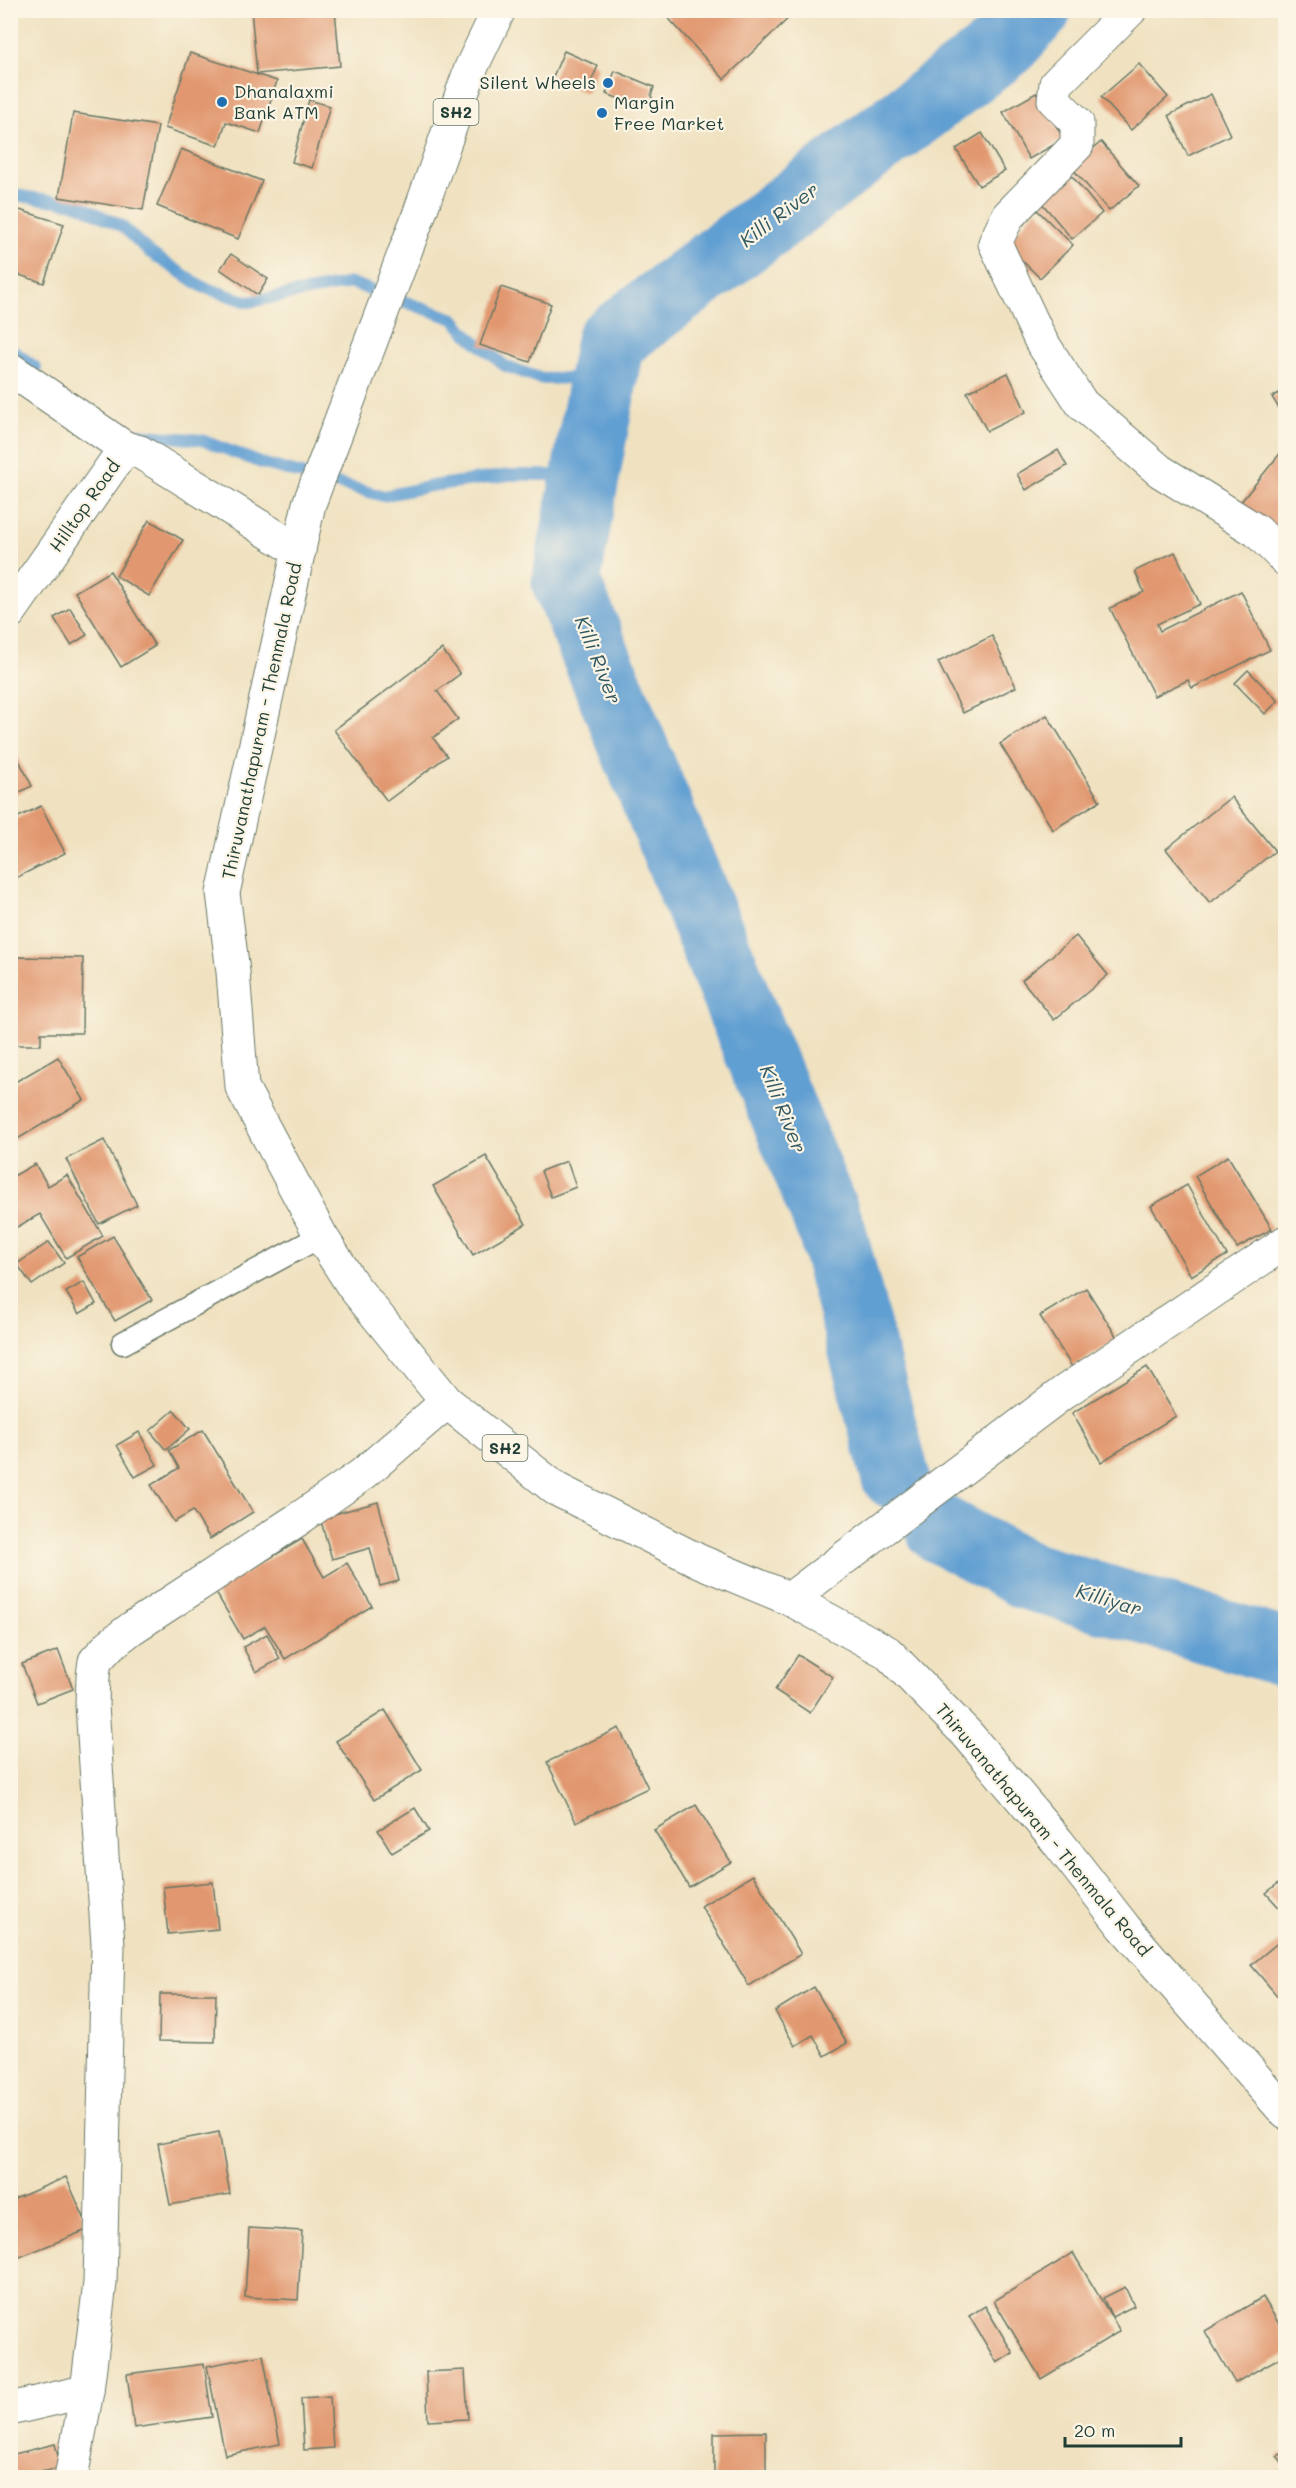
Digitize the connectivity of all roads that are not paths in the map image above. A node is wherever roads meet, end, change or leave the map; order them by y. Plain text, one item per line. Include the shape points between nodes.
1 (499, 10) edge
2 (1130, 10) edge
3 (10, 369) edge
4 (125, 448) junction
5 (299, 551) junction
6 (1286, 560) edge
7 (10, 612) edge
8 (321, 1236) junction
9 (1286, 1242) edge
10 (123, 1343) dead end
11 (447, 1402) junction
12 (790, 1599) junction
13 (1286, 2113) edge
14 (87, 2391) junction
15 (10, 2409) edge
16 (71, 2478) edge

1 - 5 street, Thiruvanathapuram - Thenmala Road / SH2 via 471,68 309,504
2 - 6 street via 1056,84 1054,100 1077,123 1077,145 1008,216 995,243 1041,342 1082,404 1160,471 1257,531
3 - 4 street
4 - 5 street, Hilltop Road via 140,452
4 - 7 street, Hilltop Road
5 - 8 street, Thiruvanathapuram - Thenmala Road / SH2 via 224,893 242,1087
8 - 10 lane
8 - 11 street, Thiruvanathapuram - Thenmala Road / SH2 via 353,1286
9 - 12 street via 1064,1392
11 - 12 street, Thiruvanathapuram - Thenmala Road / SH2 via 556,1489 699,1562
11 - 14 street via 363,1474 132,1628 95,1660 92,1706 108,1945 100,2283
12 - 13 street, Thiruvanathapuram - Thenmala Road / SH2 via 887,1652 968,1735 1124,1927
14 - 15 street
14 - 16 street

